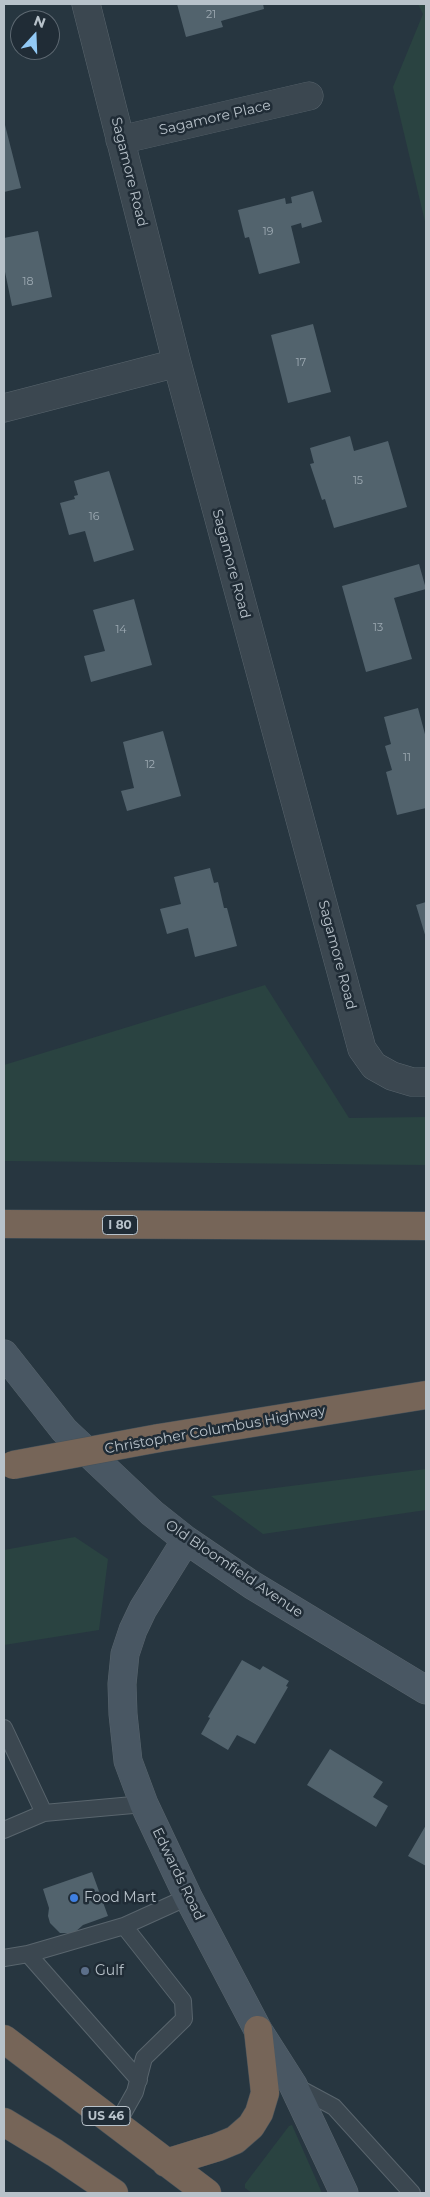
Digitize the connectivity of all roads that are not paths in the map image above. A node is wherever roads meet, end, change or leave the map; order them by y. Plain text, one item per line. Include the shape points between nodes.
1 (86, 4) edge
2 (309, 96) dead end
3 (120, 140) junction
4 (176, 363) junction
5 (4, 408) edge
6 (426, 1082) edge
7 (4, 1224) edge
8 (426, 1226) edge
9 (4, 1354) edge
10 (426, 1395) edge
11 (8, 1466) edge
12 (186, 1540) junction
13 (426, 1690) edge
14 (4, 1728) edge
15 (144, 1804) junction
16 (44, 1813) junction
17 (4, 1830) edge
18 (188, 1897) junction
19 (124, 1926) junction
20 (28, 1954) junction
21 (4, 1958) edge
22 (258, 2030) junction
23 (4, 2039) edge
24 (139, 2080) junction
25 (293, 2085) junction
26 (4, 2122) edge
27 (117, 2124) junction
28 (166, 2163) junction
29 (114, 2193) edge
30 (207, 2193) edge
31 (344, 2193) edge
32 (412, 2193) edge

1 - 3 street, Sagamore Road
2 - 3 street, Sagamore Place
3 - 4 street, Sagamore Road
4 - 5 street
4 - 6 street, Sagamore Road via 362,1049 374,1066 392,1076
7 - 8 highway, I 80
9 - 12 street, Old Bloomfield Avenue via 64,1430 125,1489
10 - 11 highway, Christopher Columbus Highway, bridge
12 - 13 street, Old Bloomfield Avenue via 252,1585
12 - 15 street, Edwards Road via 143,1609 126,1654 122,1714 128,1761
14 - 16 lane
15 - 16 lane
15 - 18 street, Edwards Road
16 - 17 lane
18 - 19 lane
18 - 22 street, Edwards Road
19 - 20 lane
19 - 24 lane via 183,2001 184,2019 144,2058
20 - 21 lane
20 - 24 lane
22 - 25 street, Edwards Road
22 - 28 highway via 265,2093 251,2126 235,2140
23 - 27 highway, US 46
24 - 27 lane
25 - 31 street, Edwards Road
25 - 32 lane via 334,2107
26 - 29 highway
27 - 28 highway, US 46
28 - 30 highway, US 46

